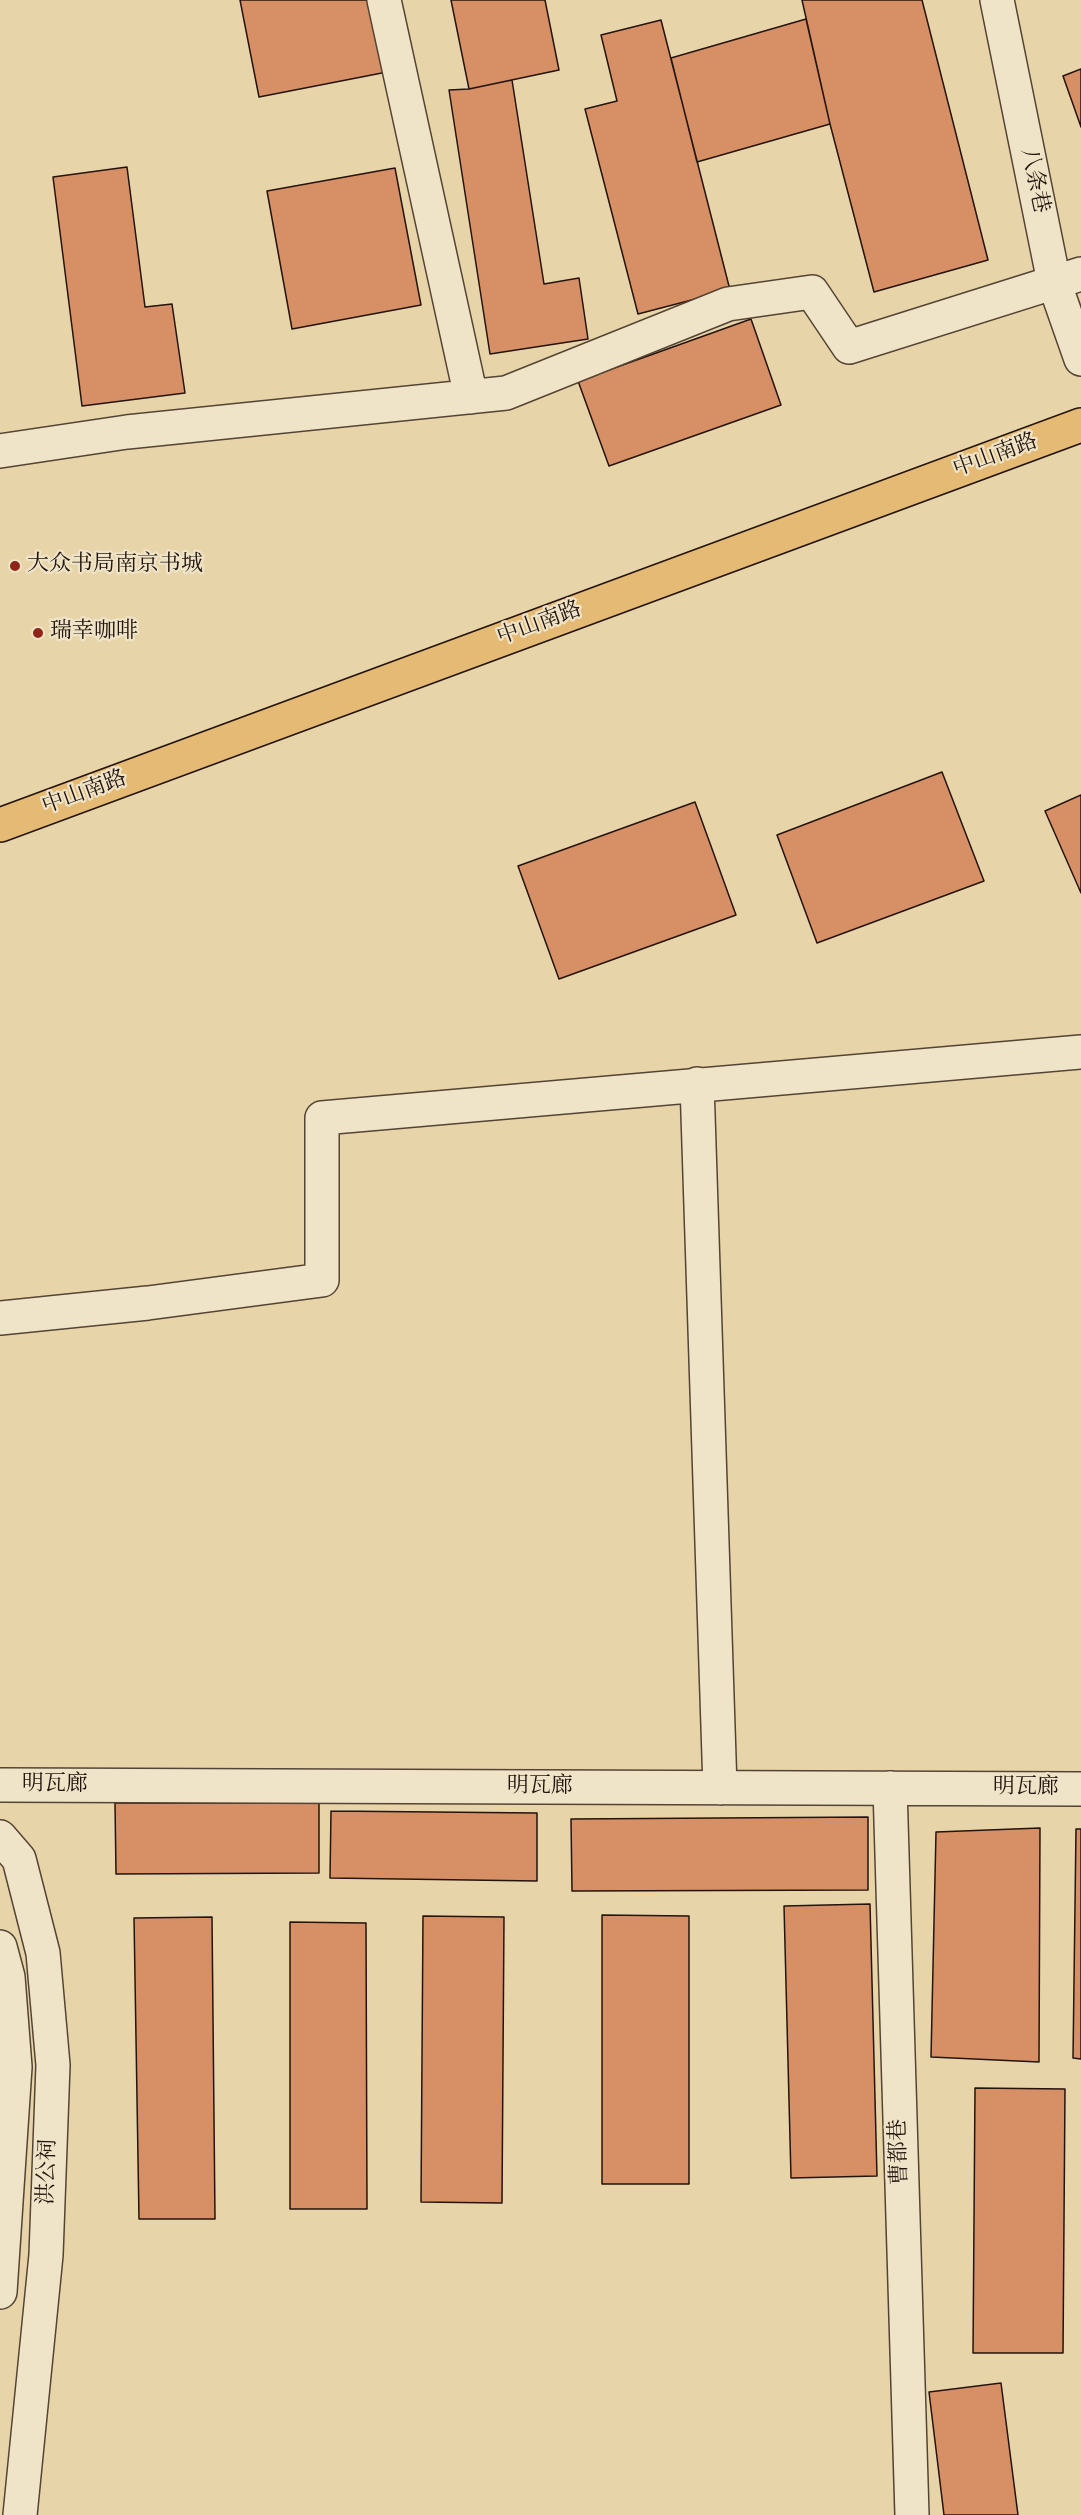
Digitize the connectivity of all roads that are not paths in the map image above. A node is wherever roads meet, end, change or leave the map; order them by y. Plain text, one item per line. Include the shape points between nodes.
1 (384, 0) edge
2 (997, 0) edge
3 (1068, 278) edge
4 (1081, 359) edge
5 (471, 397) junction
6 (1081, 425) edge
7 (0, 451) edge
8 (0, 825) edge
9 (1081, 1052) edge
10 (697, 1084) junction
11 (0, 1318) edge
12 (0, 1785) edge
13 (720, 1788) junction
14 (890, 1788) junction
15 (1081, 1789) edge
16 (0, 1837) edge
17 (0, 1947) edge
18 (0, 2292) edge
19 (20, 2515) edge
20 (912, 2515) edge

1 - 5 street
2 - 3 street, 八条巷
3 - 4 street, 八条巷
3 - 5 street via 849,347 812,292 728,304 506,393
5 - 7 street via 128,432
6 - 8 street
9 - 10 street
10 - 11 street via 322,1118 322,1280
10 - 13 street
12 - 13 street, 明瓦廊
13 - 14 street, 明瓦廊
14 - 15 street, 明瓦廊
14 - 20 street, 曹都巷
16 - 19 street, 洪公祠 via 19,1859 43,1953 53,2065 46,2255
17 - 18 street, 洪公祠 via 8,1977 15,2067

